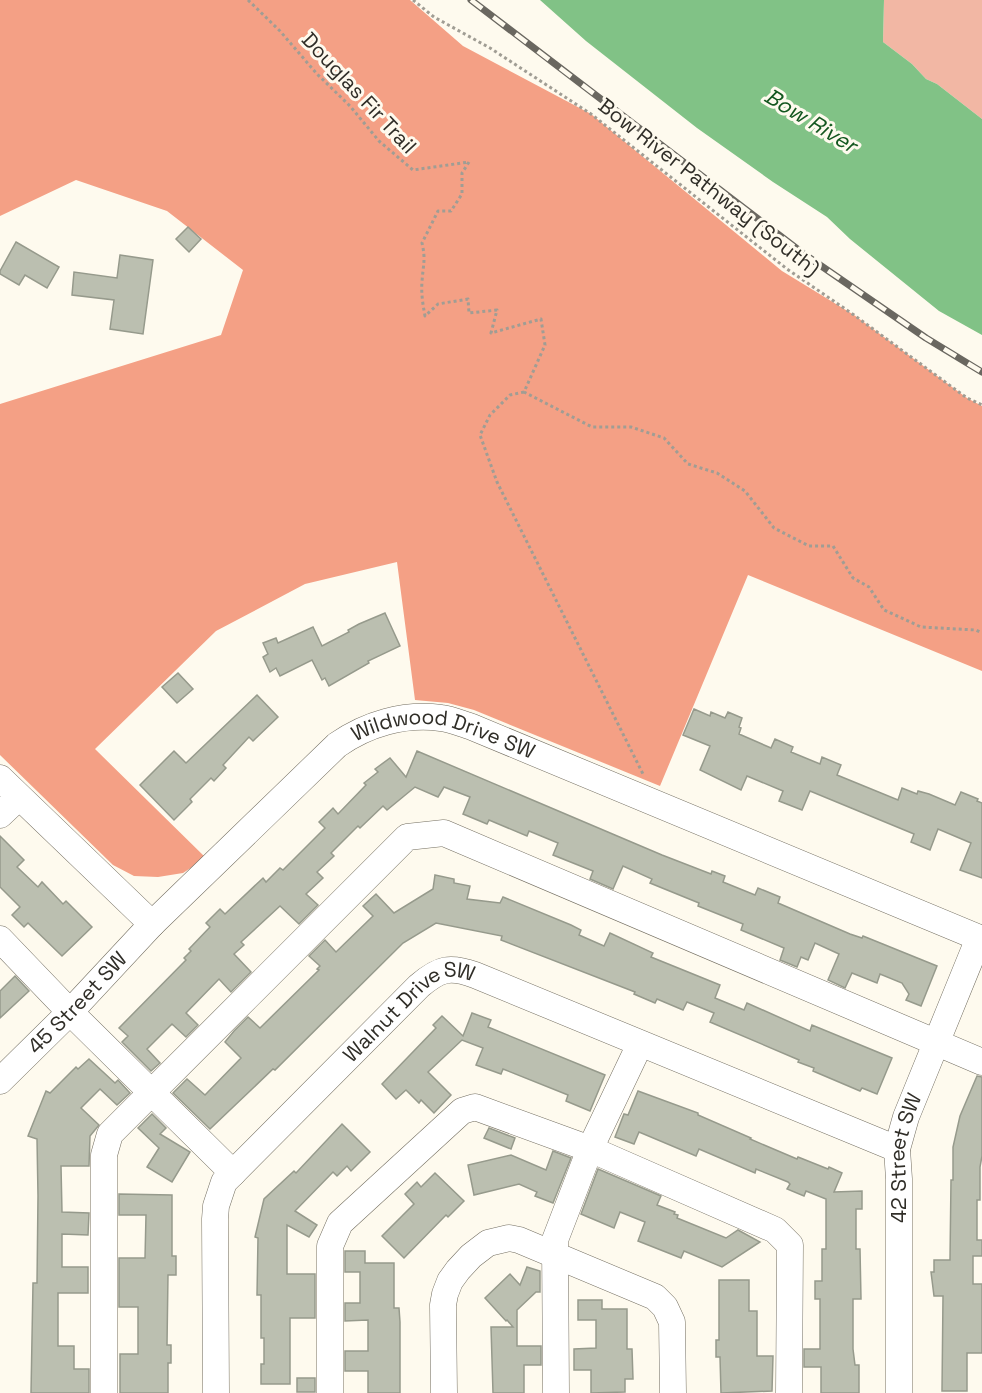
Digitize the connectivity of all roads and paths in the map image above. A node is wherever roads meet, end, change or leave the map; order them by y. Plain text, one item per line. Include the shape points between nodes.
1 (248, 0) edge
2 (413, 0) edge
3 (524, 392) junction
4 (982, 405) edge
5 (982, 633) edge
6 (643, 774) dead end
7 (0, 778) edge
8 (19, 797) junction
9 (0, 815) edge
10 (152, 924) junction
11 (980, 938) edge
12 (0, 939) edge
13 (70, 1012) junction
14 (640, 1044) junction
15 (936, 1044) junction
16 (982, 1062) edge
17 (0, 1081) edge
18 (151, 1092) junction
19 (590, 1149) junction
20 (897, 1149) junction
21 (233, 1173) junction
22 (555, 1254) junction
23 (104, 1393) edge
24 (216, 1393) edge
25 (330, 1393) edge
26 (444, 1393) edge
27 (556, 1393) edge
28 (673, 1393) edge
29 (789, 1393) edge
30 (899, 1393) edge

1 - 3 path, Douglas Fir Trail via 412,170 469,162 462,173 462,194 451,211 438,211 422,243 425,316 438,304 468,298 469,313 497,310 491,333 541,319 544,345
2 - 4 path, Bow River Pathway (South) via 591,114 787,269
3 - 5 path via 592,427 631,427 664,438 688,464 717,473 744,491 774,528 809,546 832,546 853,578 869,587 884,610 921,627
3 - 6 path via 510,395 490,415 480,435 497,482
7 - 8 street
8 - 9 street
8 - 10 street
10 - 11 street, Wildwood Drive SW via 354,733 396,719 441,718 472,727
10 - 13 street, 45 Street SW
11 - 15 street, 42 Street SW
12 - 13 street
13 - 17 street, 45 Street SW
13 - 18 street
14 - 19 street
14 - 20 street, Walnut Drive SW
14 - 21 street, Walnut Drive SW via 460,969 446,969 419,986
15 - 16 street
15 - 18 street via 444,833 407,837
15 - 20 street, 42 Street SW
18 - 21 street
18 - 23 street via 110,1134 104,1155
19 - 22 street via 555,1240
19 - 25 street via 475,1107 462,1111 340,1224 330,1246
19 - 29 street via 775,1230 790,1245
20 - 30 street, 42 Street SW
21 - 24 street, Walnut Drive SW via 216,1206
22 - 26 street via 519,1240 503,1239 488,1243 458,1270 450,1281 443,1305
22 - 27 street
22 - 28 street via 644,1291 665,1307 672,1322

